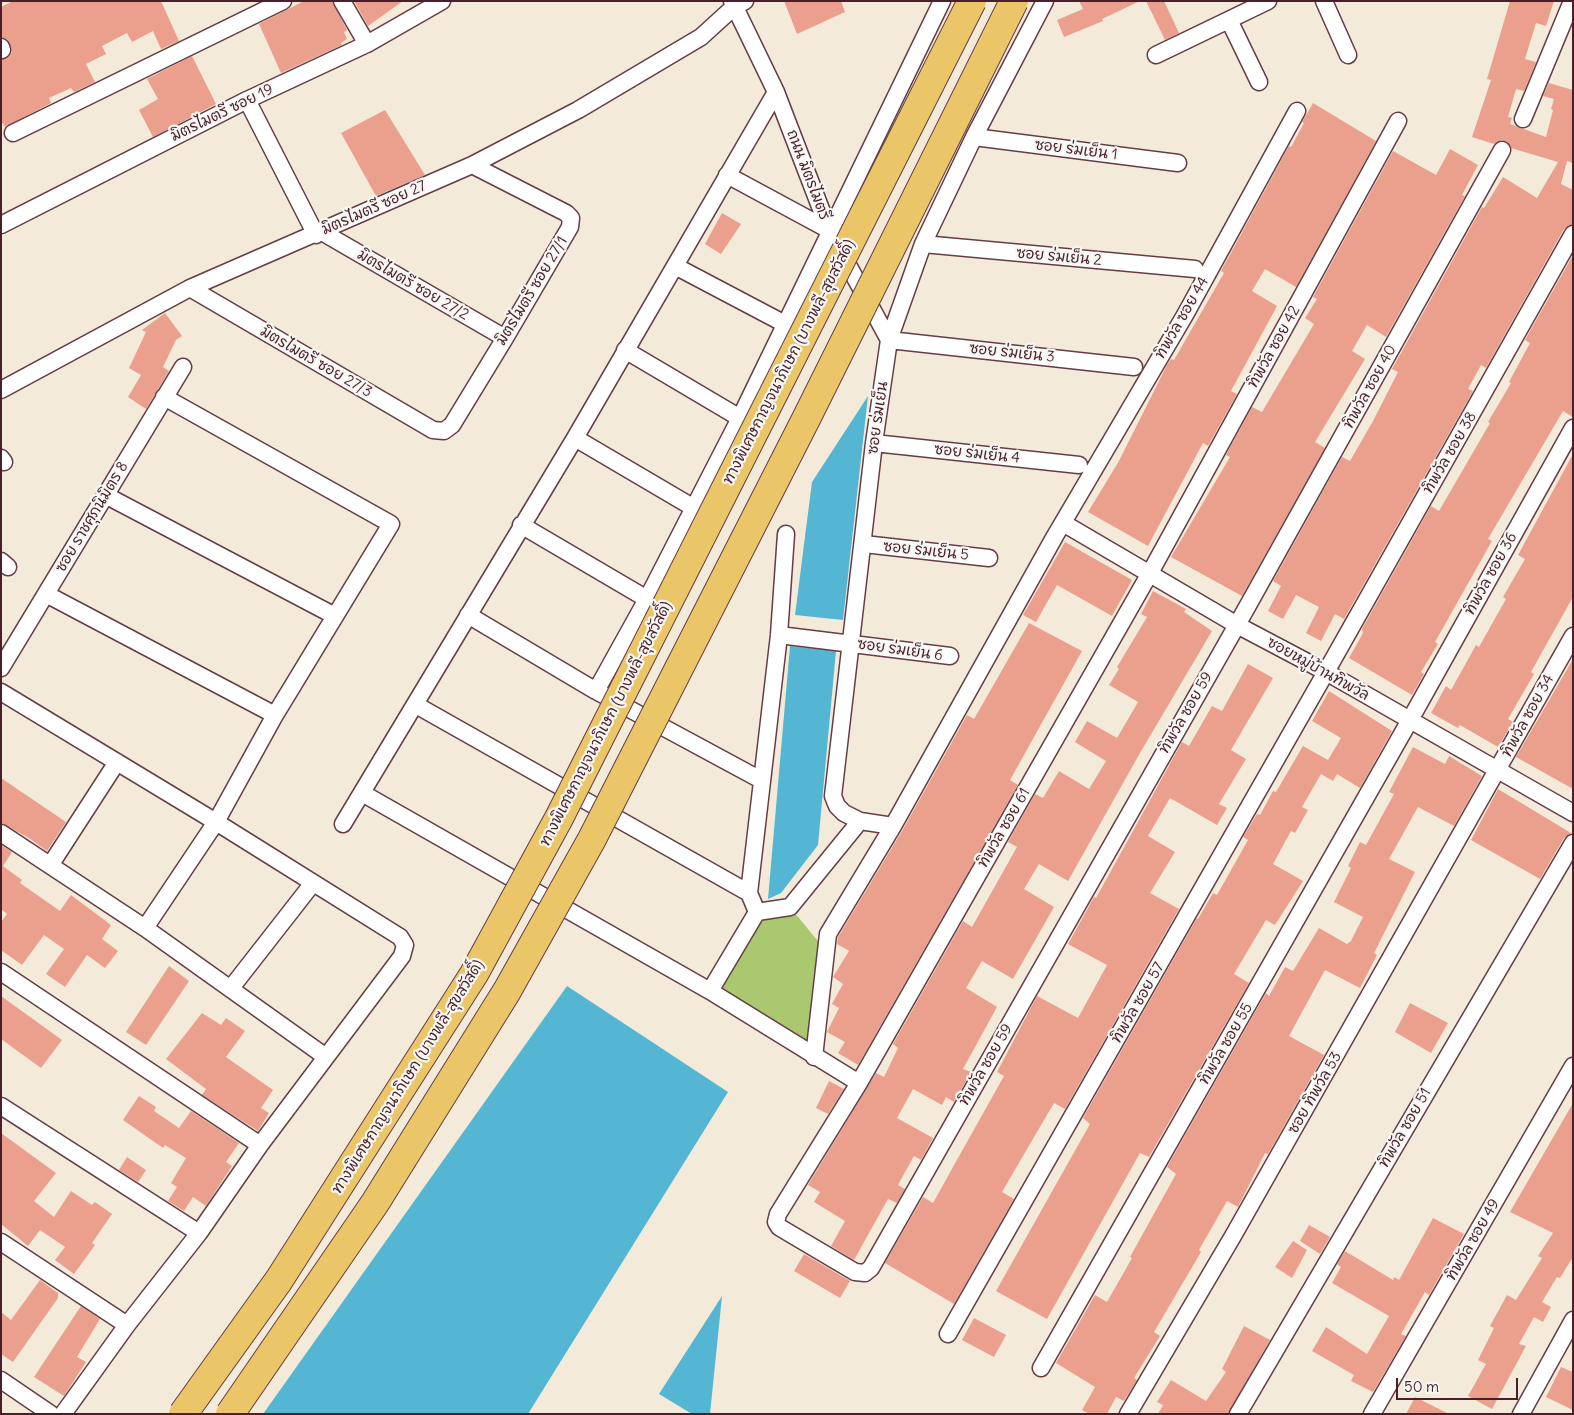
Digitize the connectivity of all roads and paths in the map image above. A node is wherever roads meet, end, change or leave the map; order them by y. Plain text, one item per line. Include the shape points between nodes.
1 (283, 1) edge
2 (342, 1) edge
3 (442, 1) edge
4 (942, 1) edge
5 (972, 1) edge
6 (1014, 1) edge
7 (1044, 1) edge
8 (1268, 1) edge
9 (1324, 1) edge
10 (1572, 1) edge
11 (737, 3) edge
12 (1229, 20) junction
13 (366, 44) junction
14 (1156, 55) dead end
15 (1348, 55) dead end
16 (1259, 82) dead end
17 (776, 92) junction
18 (247, 100) junction
19 (1297, 111) dead end
20 (1523, 119) dead end
21 (1398, 121) dead end
22 (13, 133) dead end
23 (974, 137) junction
24 (1502, 150) dead end
25 (1178, 163) dead end
26 (472, 165) junction
27 (727, 175) junction
28 (1, 225) edge
29 (829, 230) junction
30 (319, 233) junction
31 (1573, 234) edge
32 (923, 244) junction
33 (675, 266) junction
34 (1195, 269) dead end
35 (190, 288) junction
36 (785, 324) junction
37 (504, 338) junction
38 (890, 340) junction
39 (625, 350) junction
40 (183, 367) dead end
41 (1134, 367) dead end
42 (1, 390) edge
43 (164, 397) junction
44 (740, 418) junction
45 (1573, 428) edge
46 (444, 432) joint
47 (575, 438) junction
48 (874, 444) junction
49 (1079, 464) dead end
50 (105, 495) junction
51 (694, 508) junction
52 (1064, 523) junction
53 (522, 525) junction
54 (786, 534) dead end
55 (864, 544) junction
56 (989, 558) dead end
57 (1150, 573) junction
58 (46, 594) junction
59 (647, 599) junction
60 (468, 615) junction
61 (335, 616) junction
62 (1237, 625) junction
63 (779, 635) junction
64 (1573, 636) edge
65 (850, 643) junction
66 (950, 656) dead end
67 (1, 668) edge
68 (1326, 672) junction
69 (596, 691) junction
70 (1, 692) edge
71 (416, 705) junction
72 (275, 715) junction
73 (1410, 720) junction
74 (118, 762) junction
75 (1498, 770) junction
76 (761, 780) junction
77 (362, 793) junction
78 (1573, 813) edge
79 (860, 821) junction
80 (216, 822) junction
81 (343, 824) dead end
82 (892, 826) junction
83 (1, 833) edge
84 (1573, 843) edge
85 (51, 864) junction
86 (313, 883) junction
87 (749, 893) junction
88 (757, 912) junction
89 (145, 928) junction
90 (1, 972) edge
91 (231, 988) junction
92 (710, 991) junction
93 (326, 1057) junction
94 (814, 1057) junction
95 (1573, 1066) edge
96 (859, 1083) junction
97 (1, 1106) edge
98 (260, 1145) junction
99 (199, 1234) junction
100 (1, 1242) edge
101 (1573, 1320) edge
102 (127, 1326) junction
103 (948, 1334) dead end
104 (1041, 1368) dead end
105 (1, 1380) edge
106 (51, 1414) edge
107 (63, 1414) edge
108 (183, 1414) edge
109 (230, 1414) edge
110 (1128, 1414) edge
111 (1238, 1414) edge
112 (1372, 1414) edge
113 (1521, 1414) edge

1 - 22 street
2 - 13 street
3 - 13 street, มิตรไมตรี ซอย 19
4 - 29 street
5 - 108 highway, ทางพิเศษกาญจนาภิเษก (บางพลี-สุขสวัสดิ์), bridge via 563,809 474,974 279,1280
6 - 109 highway, bridge via 592,839 507,991 375,1203
7 - 23 street, ซอย ร่มเย็น
8 - 12 street
9 - 15 street
10 - 20 street
11 - 17 street, ถนน มิตรไมตรี
11 - 26 street, มิตรไมตรี ซอย 27 via 701,37 578,110
12 - 14 street
12 - 16 street
13 - 18 street, มิตรไมตรี ซอย 19
17 - 27 street
17 - 29 street, ถนน มิตรไมตรี
18 - 28 street, มิตรไมตรี ซอย 19
18 - 30 street
19 - 52 street, ทิพวัล ซอย 44 via 1185,315
21 - 57 street, ทิพวัล ซอย 42
23 - 25 street, ซอย ร่มเย็น 1
23 - 32 street, ซอย ร่มเย็น
24 - 62 street, ทิพวัล ซอย 40
26 - 30 street, มิตรไมตรี ซอย 27
26 - 37 street, มิตรไมตรี ซอย 27/1 via 571,218 570,228
27 - 29 street
27 - 33 street
29 - 36 street
29 - 38 street, ถนน มิตรไมตรี
30 - 35 street, มิตรไมตรี ซอย 27
30 - 37 street, มิตรไมตรี ซอย 27/2
31 - 68 street, ทิพวัล ซอย 38
32 - 34 street, ซอย ร่มเย็น 2
32 - 38 street, ซอย ร่มเย็น
33 - 36 street
33 - 39 street
35 - 42 street, มิตรไมตรี ซอย 27
35 - 46 street, มิตรไมตรี ซอย 27/3 via 433,430
36 - 44 street
37 - 46 street, มิตรไมตรี ซอย 27/1 via 452,425
38 - 41 street, ซอย ร่มเย็น 3
38 - 48 street, ซอย ร่มเย็น
39 - 44 street
39 - 47 street
40 - 43 street, ซอย ราชศุภนิมิตร 8
43 - 50 street, ซอย ราชศุภนิมิตร 8
43 - 61 street via 392,524
44 - 51 street
45 - 73 street, ทิพวัล ซอย 36
47 - 51 street
47 - 53 street
48 - 49 street, ซอย ร่มเย็น 4
48 - 55 street, ซอย ร่มเย็น
50 - 58 street, ซอย ราชศุภนิมิตร 8
50 - 61 street
51 - 59 street
52 - 57 street, ซอยหมู่บ้านทิพวัล
52 - 82 street, ทิพวัล ซอย 44
53 - 59 street
53 - 60 street
54 - 63 street
55 - 56 street, ซอย ร่มเย็น 5
55 - 65 street, ซอย ร่มเย็น
57 - 62 street, ซอยหมู่บ้านทิพวัล
57 - 96 street, ทิพวัล ซอย 61
58 - 67 street, ซอย ราชศุภนิมิตร 8
58 - 72 street
59 - 69 street
60 - 69 street
60 - 71 street
61 - 72 street
62 - 68 street, ซอยหมู่บ้านทิพวัล
62 - 96 street, ทิพวัล ซอย 59 via 871,1268 865,1273 856,1272 779,1227 776,1222
63 - 65 street, ซอย ร่มเย็น 6
63 - 76 street
64 - 75 street, ทิพวัล ซอย 34
65 - 66 street, ซอย ร่มเย็น 6
65 - 79 street, ซอย ร่มเย็น via 833,796 844,813
68 - 73 street, ซอยหมู่บ้านทิพวัล
68 - 103 street, ทิพวัล ซอย 57
69 - 76 street
70 - 74 street
71 - 77 street
71 - 87 street
72 - 80 street
73 - 75 street, ซอยหมู่บ้านทิพวัล
73 - 104 street, ทิพวัล ซอย 55
74 - 80 street
74 - 85 street
75 - 78 street, ซอยหมู่บ้านทิพวัล
75 - 110 street, ซอย ทิพวัล 53 via 1238,1228
76 - 87 street
77 - 81 street
77 - 92 street
79 - 82 street, ซอย ร่มเย็น
79 - 88 street via 790,907
80 - 86 street
80 - 89 street
82 - 94 street, ทิพวัล ซอย 44 via 828,934
83 - 85 street
84 - 111 street, ทิพวัล ซอย 51
85 - 89 street
86 - 91 street
86 - 93 street via 400,937 405,945 402,956
87 - 88 street
88 - 92 street
89 - 91 street
90 - 98 street
91 - 93 street
92 - 94 street
93 - 98 street
94 - 96 street
95 - 112 street, ทิพวัล ซอย 49
97 - 99 street
98 - 99 street
99 - 102 street
100 - 102 street
101 - 113 street
102 - 107 street
105 - 106 street

